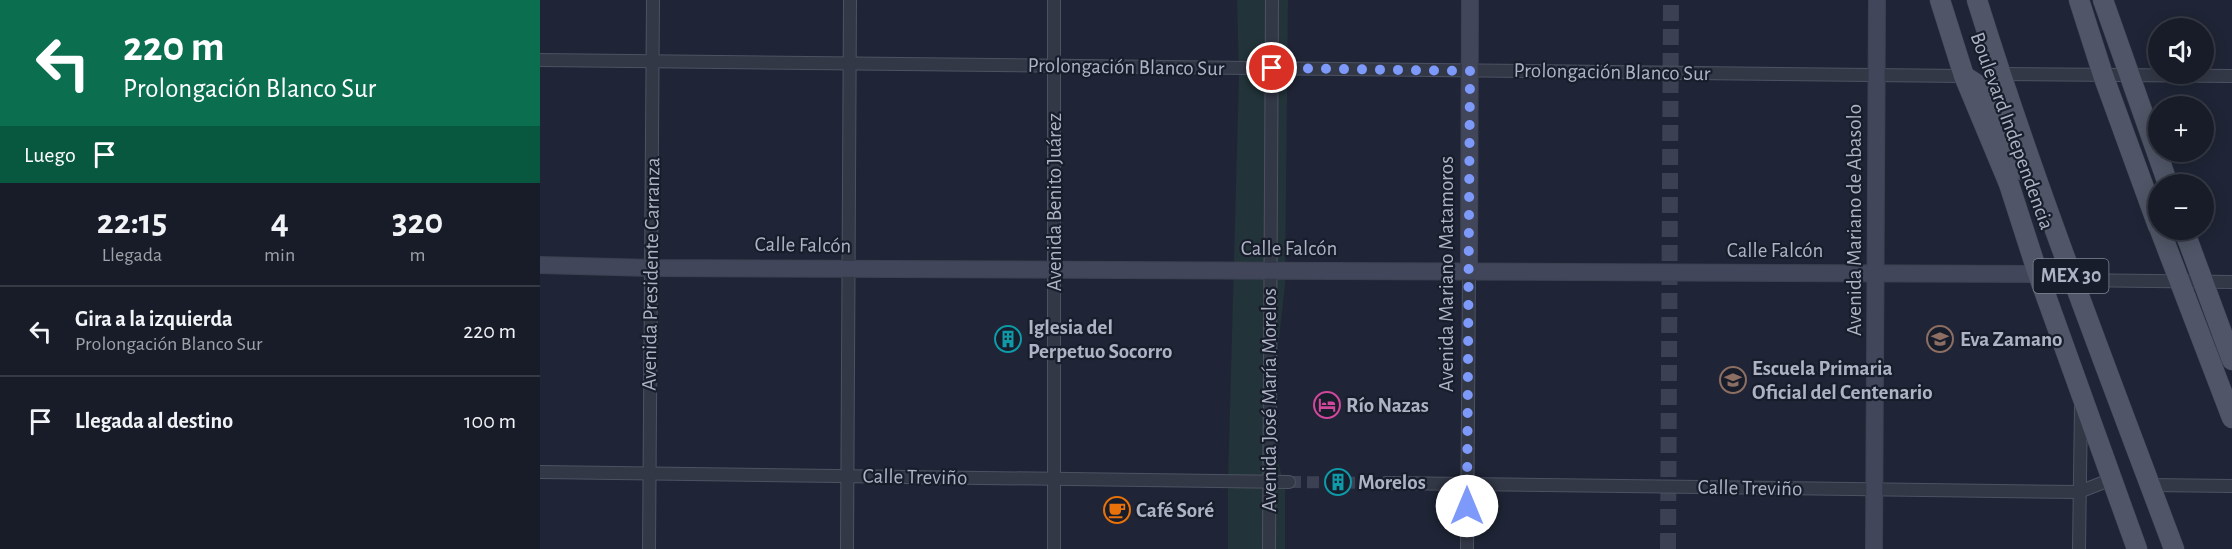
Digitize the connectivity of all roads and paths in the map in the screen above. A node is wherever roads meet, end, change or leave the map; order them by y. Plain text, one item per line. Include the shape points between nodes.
1 (652, 0) edge
2 (850, 0) edge
3 (1054, 0) edge
4 (1272, 0) edge
5 (1470, 0) edge
6 (1877, 0) edge
7 (1940, 0) edge
8 (1977, 0) edge
9 (2079, 0) edge
10 (2103, 0) edge
11 (540, 60) edge
12 (653, 61) junction
13 (850, 63) junction
14 (1053, 66) junction
15 (1272, 68) junction
16 (1470, 71) junction
17 (2000, 74) junction
18 (1877, 75) junction
19 (2103, 75) junction
20 (1964, 76) junction
21 (2130, 76) junction
22 (2232, 76) edge
23 (2164, 174) edge
24 (2042, 195) junction
25 (2148, 198) edge
26 (2163, 240) edge
27 (2188, 240) edge
28 (540, 265) edge
29 (651, 268) junction
30 (849, 268) junction
31 (1055, 269) junction
32 (1269, 270) junction
33 (1469, 271) junction
34 (1877, 273) junction
35 (2038, 274) junction
36 (2072, 280) junction
37 (2178, 280) junction
38 (2202, 281) junction
39 (2232, 282) edge
40 (2232, 360) edge
41 (2081, 395) junction
42 (2232, 418) edge
43 (540, 472) edge
44 (649, 475) junction
45 (847, 476) junction
46 (1054, 478) junction
47 (2112, 479) junction
48 (1269, 481) junction
49 (1289, 482) tunnel mouth
50 (1386, 483) tunnel mouth
51 (1467, 484) junction
52 (2150, 485) junction
53 (2232, 486) edge
54 (1874, 489) junction
55 (2079, 492) junction
56 (649, 549) edge
57 (847, 549) edge
58 (1054, 549) edge
59 (1269, 549) edge
60 (1467, 549) edge
61 (1874, 549) edge
62 (2079, 549) edge
63 (2137, 549) edge
64 (2174, 549) edge

1 - 12 street, Avenida Presidente Carranza
2 - 13 street
3 - 14 street, Avenida Benito Juárez
4 - 15 street, Avenida José María Morelos
5 - 16 street, Avenida Mariano Matamoros
6 - 18 street, Avenida Mariano de Abasolo
7 - 20 main road, Boulevard Independencia / MEX 30
8 - 17 main road, Boulevard Independencia / MEX 30
9 - 19 main road
10 - 21 main road
11 - 12 street, Prolongación Blanco Sur
12 - 13 street, Prolongación Blanco Sur
12 - 29 street, Avenida Presidente Carranza
13 - 14 street, Prolongación Blanco Sur
13 - 30 street
14 - 15 street, Prolongación Blanco Sur
14 - 31 street, Avenida Benito Juárez
15 - 16 street, Prolongación Blanco Sur
15 - 32 street, Avenida José María Morelos
16 - 18 street, Prolongación Blanco Sur
16 - 33 street, Avenida Mariano Matamoros
17 - 19 street
17 - 24 main road, Boulevard Independencia / MEX 30
18 - 20 street, Prolongación Blanco Sur
18 - 34 street, Avenida Mariano de Abasolo
19 - 21 street
19 - 25 main road
20 - 24 main road via 1990,96 2011,147
20 - 35 main road, Boulevard Independencia / MEX 30 via 2009,184
21 - 22 street
21 - 23 main road
24 - 36 main road, Boulevard Independencia / MEX 30
26 - 37 main road
27 - 38 main road
28 - 29 street, Calle Falcón
29 - 30 street, Calle Falcón
29 - 44 street, Avenida Presidente Carranza
30 - 31 street, Calle Falcón
30 - 45 street
31 - 32 street, Calle Falcón
31 - 46 street, Avenida Benito Juárez
32 - 33 street, Calle Falcón
32 - 48 street, Avenida José María Morelos
33 - 34 street, Calle Falcón
33 - 51 street, Avenida Mariano Matamoros
34 - 35 street, Calle Falcón
34 - 54 street, Avenida Mariano de Abasolo
35 - 41 main road, Boulevard Independencia / MEX 30
36 - 37 street
36 - 52 main road, Boulevard Independencia / MEX 30
37 - 38 street
37 - 42 main road
38 - 39 street
38 - 40 main road
41 - 47 main road, Boulevard Independencia / MEX 30
41 - 55 street
43 - 44 street, Calle Treviño
44 - 45 street, Calle Treviño
44 - 56 street, Avenida Presidente Carranza
45 - 46 street, Calle Treviño
45 - 57 street
46 - 48 street, Calle Treviño
46 - 58 street, Avenida Benito Juárez
47 - 55 street, Calle Treviño
47 - 63 main road, Boulevard Independencia / MEX 30
48 - 49 street, Calle Treviño
48 - 59 street, Avenida José María Morelos
50 - 51 street, Calle Treviño
51 - 54 street, Calle Treviño
51 - 60 street, Avenida Mariano Matamoros
52 - 53 street
52 - 64 main road, Boulevard Independencia / MEX 30
54 - 55 street, Calle Treviño
54 - 61 street, Avenida Mariano de Abasolo
55 - 62 street

